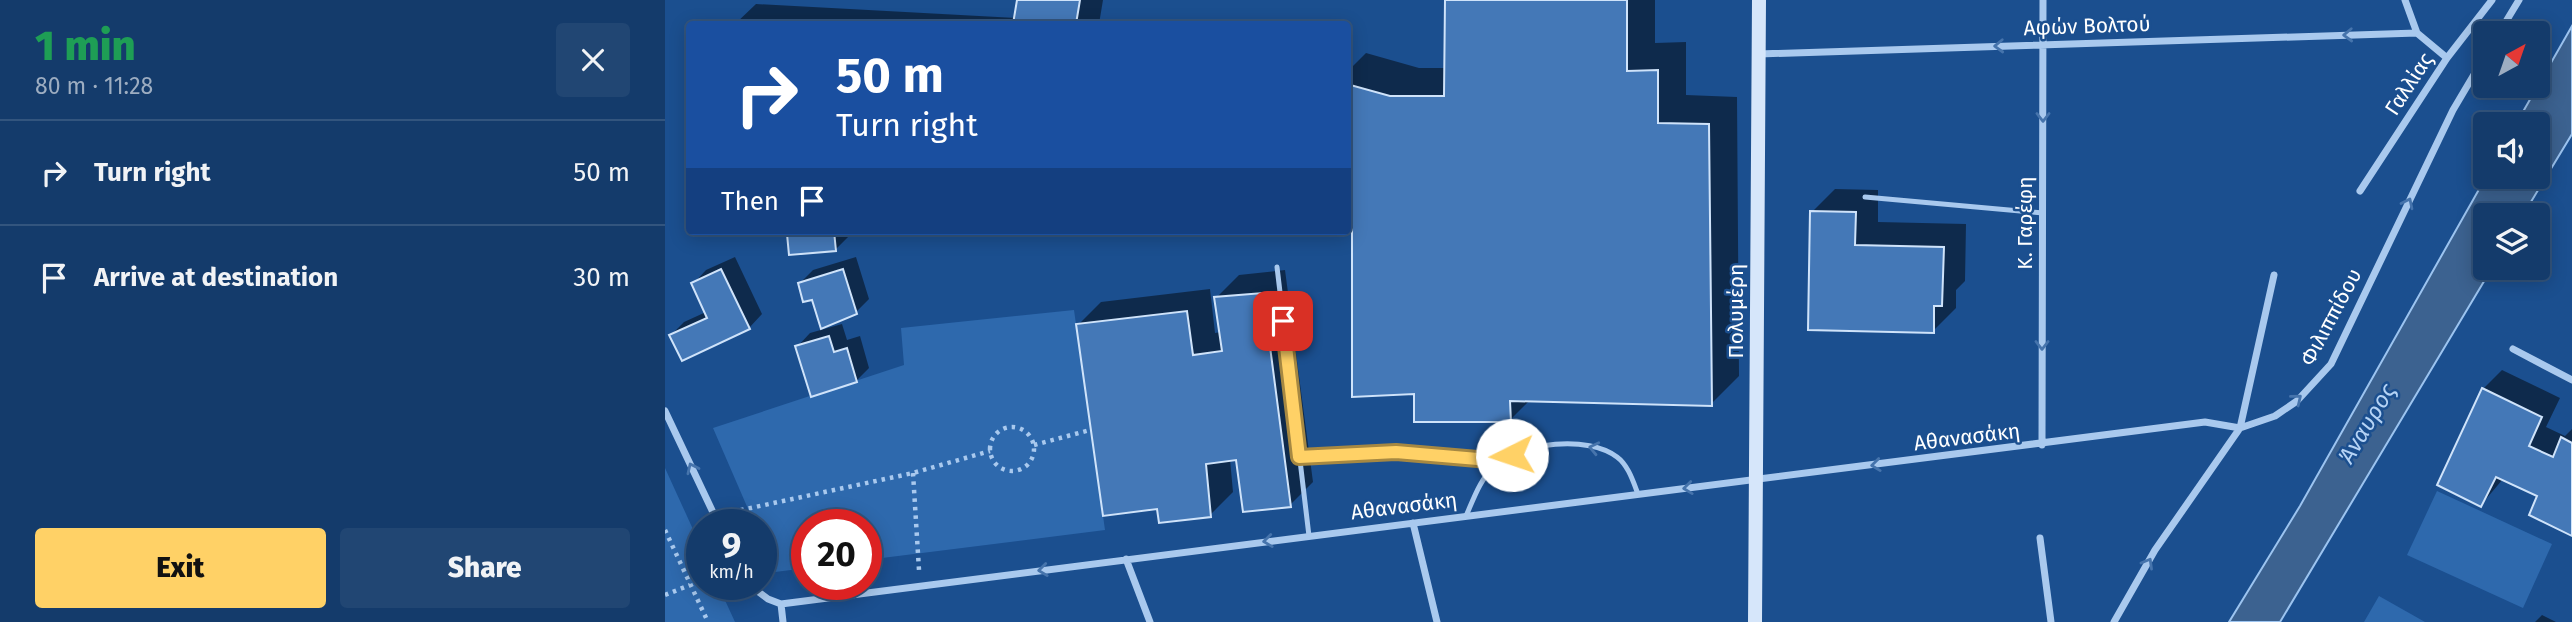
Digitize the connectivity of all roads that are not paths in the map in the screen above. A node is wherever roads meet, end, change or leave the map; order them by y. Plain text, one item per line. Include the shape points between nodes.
1 (1759, 0) edge
2 (2043, 0) edge
3 (2405, 0) edge
4 (2492, 0) edge
5 (2519, 0) edge
6 (2506, 21) edge
7 (2417, 33) junction
8 (2043, 45) junction
9 (1759, 54) junction
10 (2447, 58) junction
11 (2473, 76) edge
12 (2360, 191) dead end
13 (1865, 198) dead end
14 (2043, 213) junction
15 (1277, 267) dead end
16 (2274, 275) dead end
17 (2513, 349) dead end
18 (2572, 380) edge
19 (665, 411) edge
20 (2240, 428) junction
21 (2042, 445) junction
22 (1299, 457) junction
23 (1501, 461) junction
24 (1756, 480) junction
25 (1639, 494) junction
26 (711, 509) edge
27 (1466, 516) junction
28 (1413, 523) junction
29 (1309, 536) junction
30 (2040, 538) dead end
31 (1126, 559) junction
32 (771, 600) edge
33 (781, 604) junction
34 (783, 622) edge
35 (1150, 622) edge
36 (1437, 622) edge
37 (1755, 622) edge
38 (2051, 622) edge
39 (2114, 622) edge

1 - 9 main road, Πολυμέρη
2 - 8 street, Κ. Γαρέφη
3 - 7 street
4 - 10 street, Γαλλίας
5 - 6 street
7 -> 8 street, Αφών Βολτού
7 - 10 street
8 -> 9 street, Αφών Βολτού
8 -> 14 street, Κ. Γαρέφη
9 - 24 main road, Πολυμέρη
10 - 12 street, Γαλλίας
20 -> 11 street, Φιλιππίδου via 2274,416 2297,401 2331,364 2452,110
13 - 14 lane
14 -> 21 street, Κ. Γαρέφη
15 - 22 lane
16 - 20 street
17 - 18 street
26 -> 19 street
20 - 21 street, Αθανασάκη via 2205,422
39 -> 20 street via 2155,550
21 -> 24 street, Αθανασάκη
22 - 23 lane via 1396,452
22 - 29 lane
25 -> 23 lane via 1619,458 1595,447 1535,447
23 - 27 lane via 1481,483
24 -> 25 street, Αθανασάκη
24 - 37 main road, Πολυμέρη
25 - 27 street, Αθανασάκη
27 - 28 street, Αθανασάκη
28 - 29 street, Αθανασάκη
28 - 36 street
29 -> 31 street, Αθανασάκη
30 - 38 street
31 -> 33 street, Αθανασάκη
31 - 35 street
32 - 33 street
33 - 34 street

